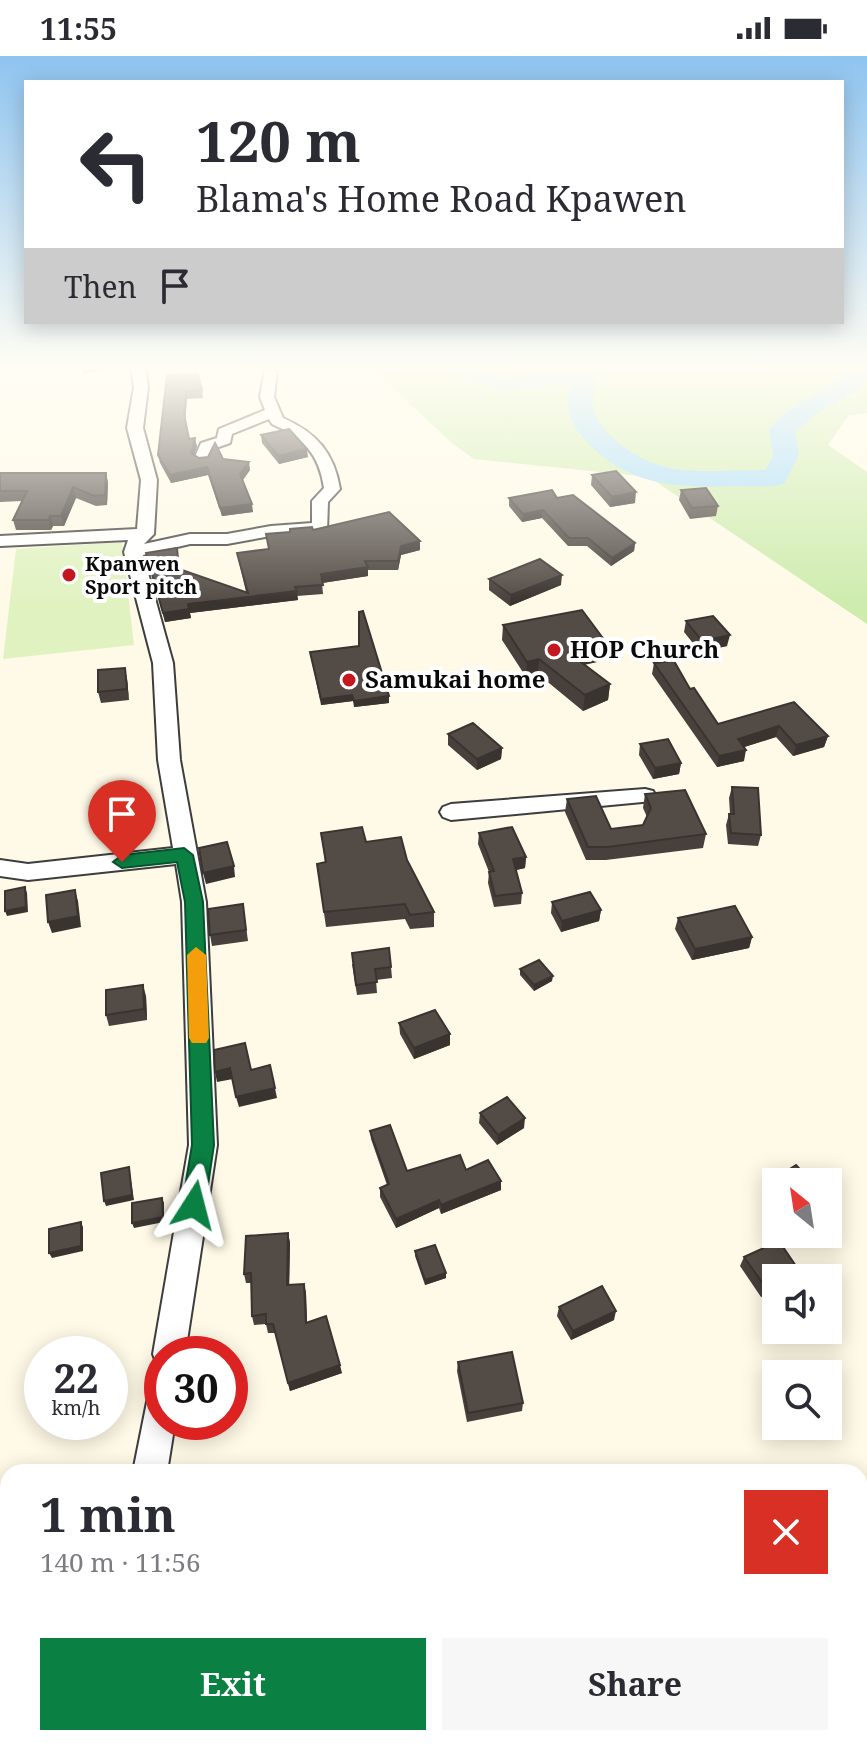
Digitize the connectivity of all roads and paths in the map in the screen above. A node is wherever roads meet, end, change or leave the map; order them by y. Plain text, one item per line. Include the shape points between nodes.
1 (140, 446) edge
2 (207, 446) edge
3 (316, 446) edge
4 (202, 459) edge
5 (0, 541) edge
6 (139, 543) junction
7 (645, 796) edge
8 (451, 812) dead end
9 (184, 855) junction
10 (0, 868) edge
11 (172, 1336) edge
12 (155, 1440) edge
13 (151, 1464) edge

1 - 6 street via 149,480
2 - 4 street
3 - 6 street via 326,457 332,489 320,501 321,528
5 - 6 street
6 - 9 street via 163,663 169,760
7 - 8 street
9 - 10 street via 28,872
9 - 11 street via 194,902 203,1145
12 - 13 street

